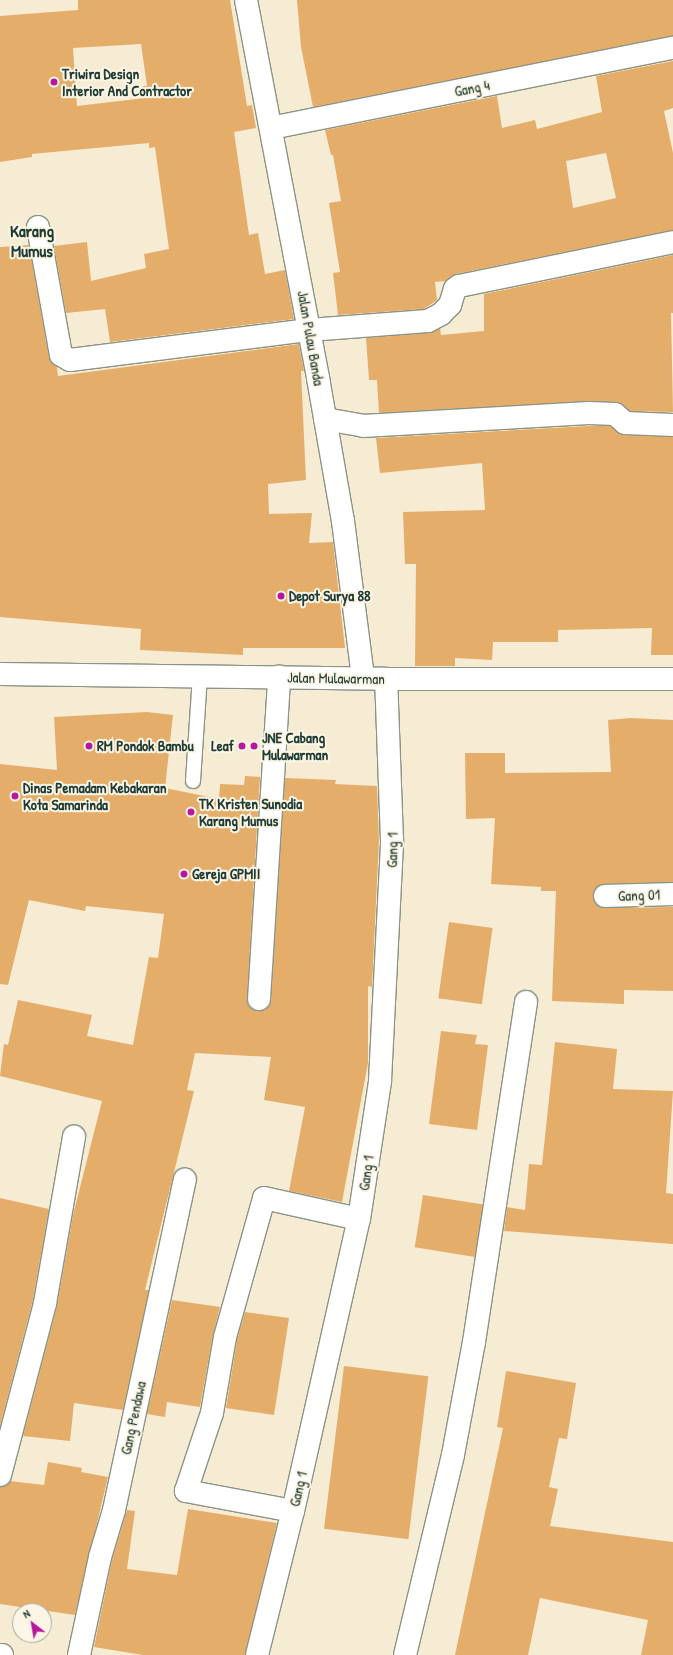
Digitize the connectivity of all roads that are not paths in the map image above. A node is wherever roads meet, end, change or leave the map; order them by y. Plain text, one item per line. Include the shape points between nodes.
1 (246, 0) edge
2 (673, 48) edge
3 (271, 128) junction
4 (38, 228) dead end
5 (673, 242) edge
6 (310, 330) junction
7 (325, 419) junction
8 (673, 425) edge
9 (0, 674) edge
10 (200, 676) junction
11 (279, 677) junction
12 (363, 678) junction
13 (386, 679) junction
14 (673, 679) edge
15 (193, 781) dead end
16 (673, 894) edge
17 (605, 896) dead end
18 (259, 999) dead end
19 (526, 1002) dead end
20 (74, 1137) dead end
21 (185, 1180) dead end
22 (359, 1219) junction
23 (0, 1474) edge
24 (293, 1511) junction
25 (79, 1655) edge
26 (256, 1655) edge
27 (405, 1655) edge

1 - 3 street, Jalan Pulau Banda
2 - 3 street, Gang 4
3 - 6 street, Jalan Pulau Banda
4 - 6 street via 61,355 70,360
5 - 6 street via 459,286 455,289 450,305 428,321
6 - 7 street, Jalan Pulau Banda
7 - 8 street via 363,426 551,413 596,413 615,414 626,423
7 - 12 street, Jalan Pulau Banda via 343,521
9 - 10 street, Jalan Mulawarman
10 - 11 street, Jalan Mulawarman
10 - 15 lane
11 - 12 street, Jalan Mulawarman
11 - 18 street
12 - 13 street, Jalan Mulawarman
13 - 14 street, Jalan Mulawarman
13 - 22 street, Gang 1 via 392,840 386,990 380,1082
16 - 17 street, Gang 01
19 - 27 street via 474,1342 453,1455
20 - 23 street via 45,1303
21 - 25 street, Gang Pendawa via 114,1510 100,1557
22 - 24 street, Gang 1
22 - 24 street via 264,1198 225,1337 212,1413 186,1491
24 - 26 street, Gang 1

